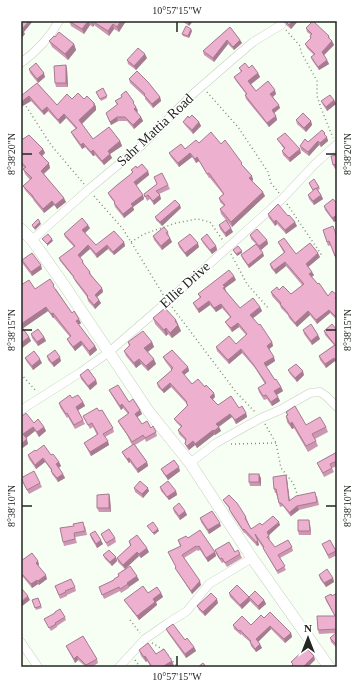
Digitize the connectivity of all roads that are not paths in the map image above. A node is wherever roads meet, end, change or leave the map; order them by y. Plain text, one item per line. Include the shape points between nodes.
1 (58, 21) edge
2 (280, 25) road end
3 (21, 63) edge
4 (336, 145) edge
5 (21, 229) edge
6 (32, 240) junction
7 (109, 352) junction
8 (337, 408) edge
9 (21, 410) edge
10 (190, 463) junction
11 (252, 558) junction
12 (21, 642) edge
13 (38, 667) edge
14 (119, 667) edge
15 (328, 667) edge

1 - 3 street via 40,45
2 - 6 street, Sahr Mattia Road via 253,42 202,86 142,144
4 - 7 street, Ellie Drive via 283,198
5 - 6 main road
6 - 7 main road
7 - 9 street, Ellie Drive
7 - 10 main road via 149,412
8 - 10 street via 320,392 310,393 216,443
10 - 11 main road
11 - 14 street via 209,584 187,611 146,639
11 - 15 main road
12 - 13 street

